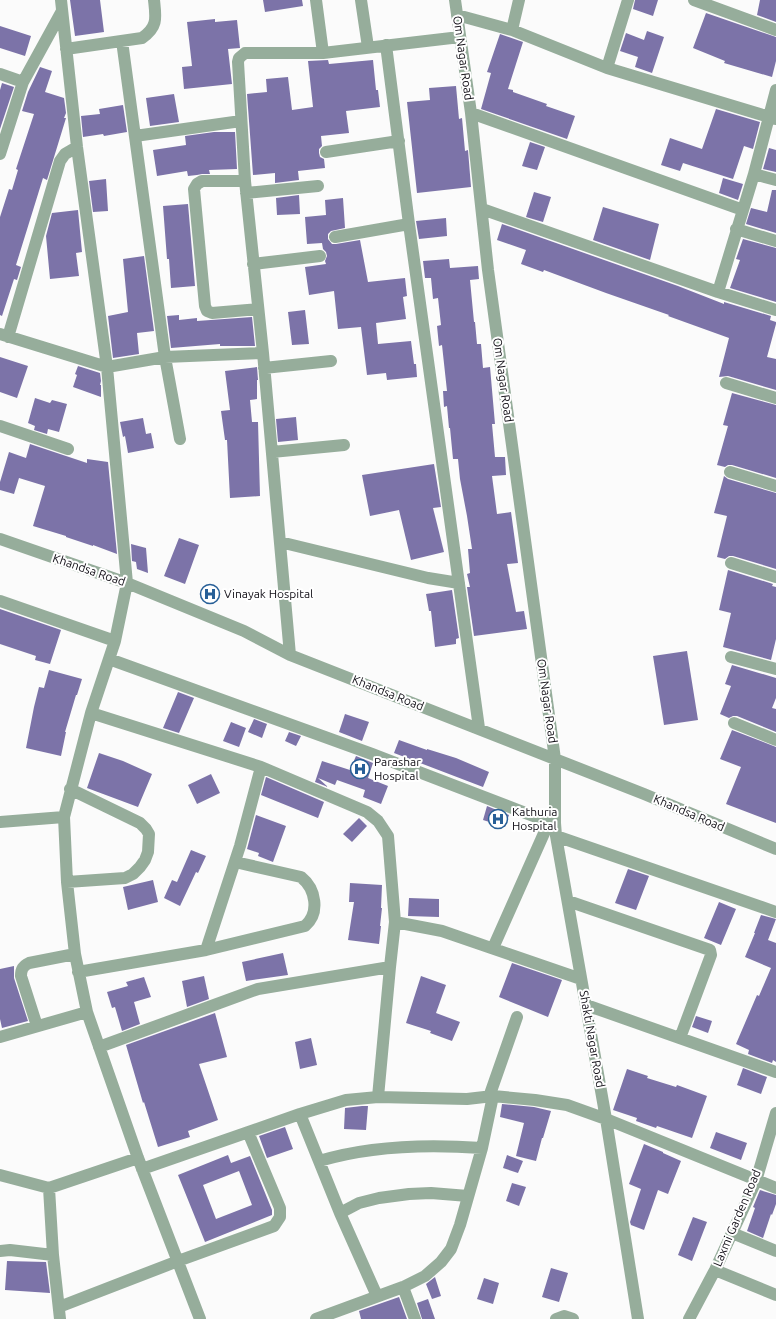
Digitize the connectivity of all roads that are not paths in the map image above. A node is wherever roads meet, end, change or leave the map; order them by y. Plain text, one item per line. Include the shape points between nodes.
1 (154, 0) edge
2 (316, 0) edge
3 (361, 0) edge
4 (455, 0) edge
5 (519, 0) edge
6 (694, 0) edge
7 (623, 1) edge
8 (62, 5) edge
9 (457, 15) junction
10 (512, 30) junction
11 (776, 30) edge
12 (460, 37) junction
13 (122, 41) junction
14 (386, 45) junction
15 (368, 47) junction
16 (66, 49) junction
17 (323, 52) junction
18 (607, 68) junction
19 (0, 74) edge
20 (23, 82) junction
21 (776, 90) edge
22 (471, 113) junction
23 (773, 118) edge
24 (241, 121) junction
25 (134, 136) junction
26 (399, 141) junction
27 (77, 147) junction
28 (326, 152) dead end
29 (0, 154) edge
30 (754, 174) junction
31 (776, 180) edge
32 (245, 181) junction
33 (318, 186) dead end
34 (246, 193) junction
35 (482, 209) junction
36 (743, 210) junction
37 (409, 224) junction
38 (736, 229) junction
39 (335, 237) dead end
40 (776, 241) edge
41 (320, 256) dead end
42 (254, 264) junction
43 (718, 292) junction
44 (258, 310) junction
45 (776, 310) edge
46 (4, 335) edge
47 (263, 353) junction
48 (165, 357) junction
49 (331, 361) dead end
50 (107, 367) junction
51 (264, 368) junction
52 (726, 383) dead end
53 (776, 398) edge
54 (0, 426) edge
55 (180, 439) dead end
56 (344, 445) dead end
57 (68, 449) dead end
58 (272, 452) junction
59 (730, 472) dead end
60 (776, 486) edge
61 (0, 539) edge
62 (280, 542) junction
63 (731, 563) dead end
64 (776, 576) edge
65 (127, 583) junction
66 (459, 583) junction
67 (0, 601) edge
68 (115, 641) junction
69 (290, 655) junction
70 (731, 657) dead end
71 (109, 659) junction
72 (776, 669) edge
73 (91, 713) junction
74 (734, 723) dead end
75 (478, 728) junction
76 (776, 740) edge
77 (555, 759) junction
78 (261, 767) junction
79 (70, 789) junction
80 (64, 817) junction
81 (0, 822) edge
82 (552, 822) junction
83 (556, 836) junction
84 (776, 849) edge
85 (235, 862) junction
86 (67, 882) junction
87 (568, 901) junction
88 (776, 912) edge
89 (396, 922) junction
90 (494, 948) junction
91 (206, 950) junction
92 (75, 954) junction
93 (390, 967) junction
94 (78, 972) junction
95 (581, 979) junction
96 (586, 1005) junction
97 (86, 1012) junction
98 (517, 1017) dead end
99 (37, 1026) junction
100 (0, 1037) edge
101 (680, 1038) junction
102 (99, 1047) junction
103 (776, 1072) edge
104 (491, 1096) junction
105 (378, 1097) junction
106 (776, 1113) edge
107 (300, 1114) junction
108 (606, 1119) junction
109 (773, 1130) edge
110 (248, 1132) junction
111 (482, 1148) junction
112 (319, 1161) junction
113 (140, 1163) junction
114 (0, 1175) edge
115 (756, 1180) junction
116 (49, 1188) junction
117 (776, 1188) edge
118 (468, 1196) junction
119 (340, 1213) junction
120 (732, 1233) junction
121 (0, 1251) edge
122 (776, 1251) edge
123 (53, 1255) junction
124 (178, 1261) junction
125 (715, 1270) junction
126 (403, 1287) junction
127 (776, 1295) edge
128 (377, 1296) junction
129 (59, 1313) edge
130 (200, 1319) edge
131 (316, 1319) edge
132 (416, 1319) edge
133 (556, 1319) edge
134 (573, 1319) edge
135 (638, 1319) edge
136 (689, 1319) edge

1 - 13 street via 156,19 153,28 142,38
2 - 17 street
3 - 15 street
4 - 9 street, Om Nagar Road
5 - 10 street
6 - 11 street
7 - 18 street
8 - 16 street
8 - 20 street
9 - 10 street
9 - 12 street, Om Nagar Road
10 - 18 street
12 - 14 street
12 - 22 street, Om Nagar Road
13 - 16 street
13 - 25 street
14 - 15 street
14 - 26 street
15 - 17 street
16 - 27 street
17 - 24 street via 242,55 238,68
18 - 23 street
19 - 20 street
20 - 29 street
21 - 23 street
22 - 35 street, Om Nagar Road
22 - 36 street
23 - 30 street
24 - 25 street
24 - 32 street
25 - 48 street
26 - 28 street
26 - 37 street
27 - 46 street via 65,154 60,161
27 - 50 street
30 - 31 street
30 - 36 street
32 - 34 street
32 - 44 street via 202,181 194,189 205,299 207,311 212,313
33 - 34 street
34 - 42 street
35 - 43 street
35 - 77 street, Om Nagar Road via 488,270
36 - 38 street
37 - 39 street
37 - 66 street
38 - 40 street
38 - 43 street
41 - 42 street
42 - 44 street
43 - 45 street
44 - 47 street
46 - 50 street
47 - 48 street
47 - 51 street
48 - 50 street
48 - 55 street
49 - 51 street
50 - 65 street
51 - 58 street
52 - 53 street
54 - 57 street
56 - 58 street
58 - 62 street
59 - 60 street
61 - 65 street, Khandsa Road
62 - 66 street via 428,578
62 - 69 street
63 - 64 street
65 - 68 street
65 - 69 street, Khandsa Road via 244,631
66 - 75 street
67 - 68 street
68 - 71 street
69 - 75 street, Khandsa Road
70 - 72 street
71 - 73 street
71 - 82 street
73 - 78 street
73 - 79 street
74 - 76 street
75 - 77 street, Khandsa Road
77 - 82 street, Shakti Nagar Road
77 - 84 street, Khandsa Road
78 - 85 street
78 - 89 street via 367,812 378,821 388,836
79 - 80 street
79 - 86 street via 140,823 148,834 148,852 140,867 125,878
80 - 81 street
80 - 86 street
82 - 83 street, Shakti Nagar Road
82 - 90 street
83 - 87 street, Shakti Nagar Road
83 - 88 street
85 - 91 street
85 - 91 street via 300,877 307,882 312,895 315,905 313,916 305,926
86 - 92 street
87 - 95 street, Shakti Nagar Road
87 - 101 street via 710,950 711,955
89 - 90 street via 442,931
89 - 93 street
90 - 95 street
91 - 94 street
92 - 94 street
92 - 99 street via 29,963 21,970
93 - 102 street via 258,989
93 - 105 street
94 - 97 street
95 - 96 street, Shakti Nagar Road
96 - 101 street
96 - 108 street, Shakti Nagar Road
97 - 99 street
97 - 102 street
98 - 104 street
99 - 100 street
101 - 103 street
102 - 113 street
104 - 105 street via 467,1099
104 - 108 street via 567,1105
104 - 111 street
105 - 107 street via 346,1100
106 - 109 street, Laxmi Garden Road
107 - 110 street
107 - 112 street
108 - 115 street
108 - 135 street, Shakti Nagar Road
109 - 115 street, Laxmi Garden Road
110 - 113 street
110 - 124 street via 280,1208 278,1222 274,1226
111 - 112 street via 424,1145 397,1147 338,1155
111 - 118 street
112 - 119 street
113 - 116 street
113 - 124 street
114 - 116 street
115 - 117 street
115 - 120 street, Laxmi Garden Road
116 - 123 street
118 - 119 street via 409,1194 359,1203
118 - 126 street via 451,1249 425,1276
119 - 128 street
120 - 122 street
120 - 125 street, Laxmi Garden Road
121 - 123 street
123 - 129 street
124 - 129 street
124 - 130 street
125 - 127 street
125 - 136 street, Laxmi Garden Road
126 - 128 street
126 - 132 street
128 - 131 street
133 - 134 street via 564,1316

